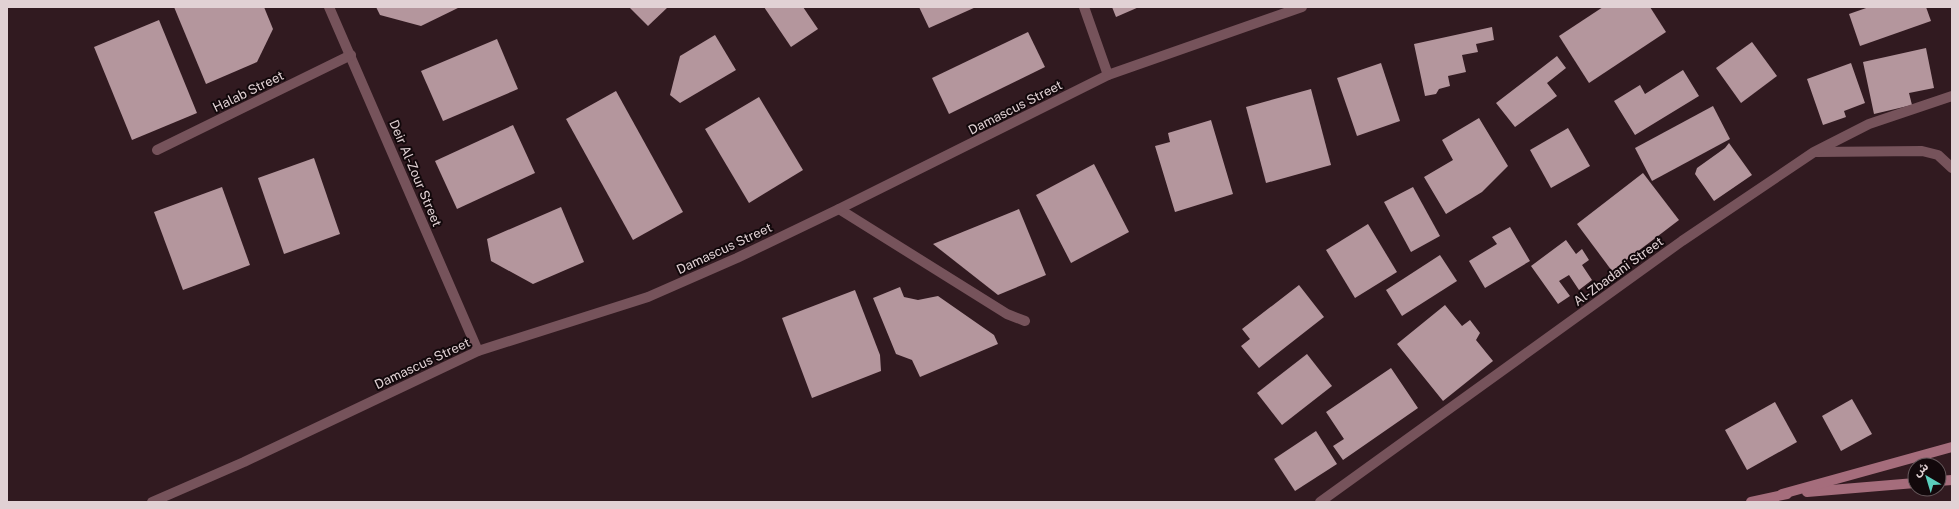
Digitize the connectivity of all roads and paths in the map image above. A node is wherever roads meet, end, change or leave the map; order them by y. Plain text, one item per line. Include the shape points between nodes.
1 (329, 7) edge
2 (1084, 7) edge
3 (1302, 7) edge
4 (351, 55) junction
5 (1108, 75) junction
6 (1952, 96) edge
7 (157, 150) dead end
8 (1814, 152) junction
9 (1952, 168) edge
10 (839, 209) junction
11 (1025, 321) dead end
12 (478, 351) junction
13 (1952, 447) edge
14 (1907, 484) edge
15 (1782, 494) junction
16 (152, 502) edge
17 (1320, 502) edge
18 (1750, 502) edge

1 - 4 street, Deir Al-Zour Street
2 - 5 street
3 - 5 street, Damascus Street
4 - 7 street, Halab Street
4 - 12 street, Deir Al-Zour Street
5 - 10 street, Damascus Street
6 - 8 street, Al-Zbadani Street via 1869,124
8 - 9 street via 1922,150 1938,155
8 - 17 street, Al-Zbadani Street via 1682,241
10 - 11 street via 1007,314
10 - 12 street, Damascus Street via 648,297
12 - 16 street, Damascus Street via 244,462
13 - 15 main road
14 - 15 main road
15 - 18 main road

